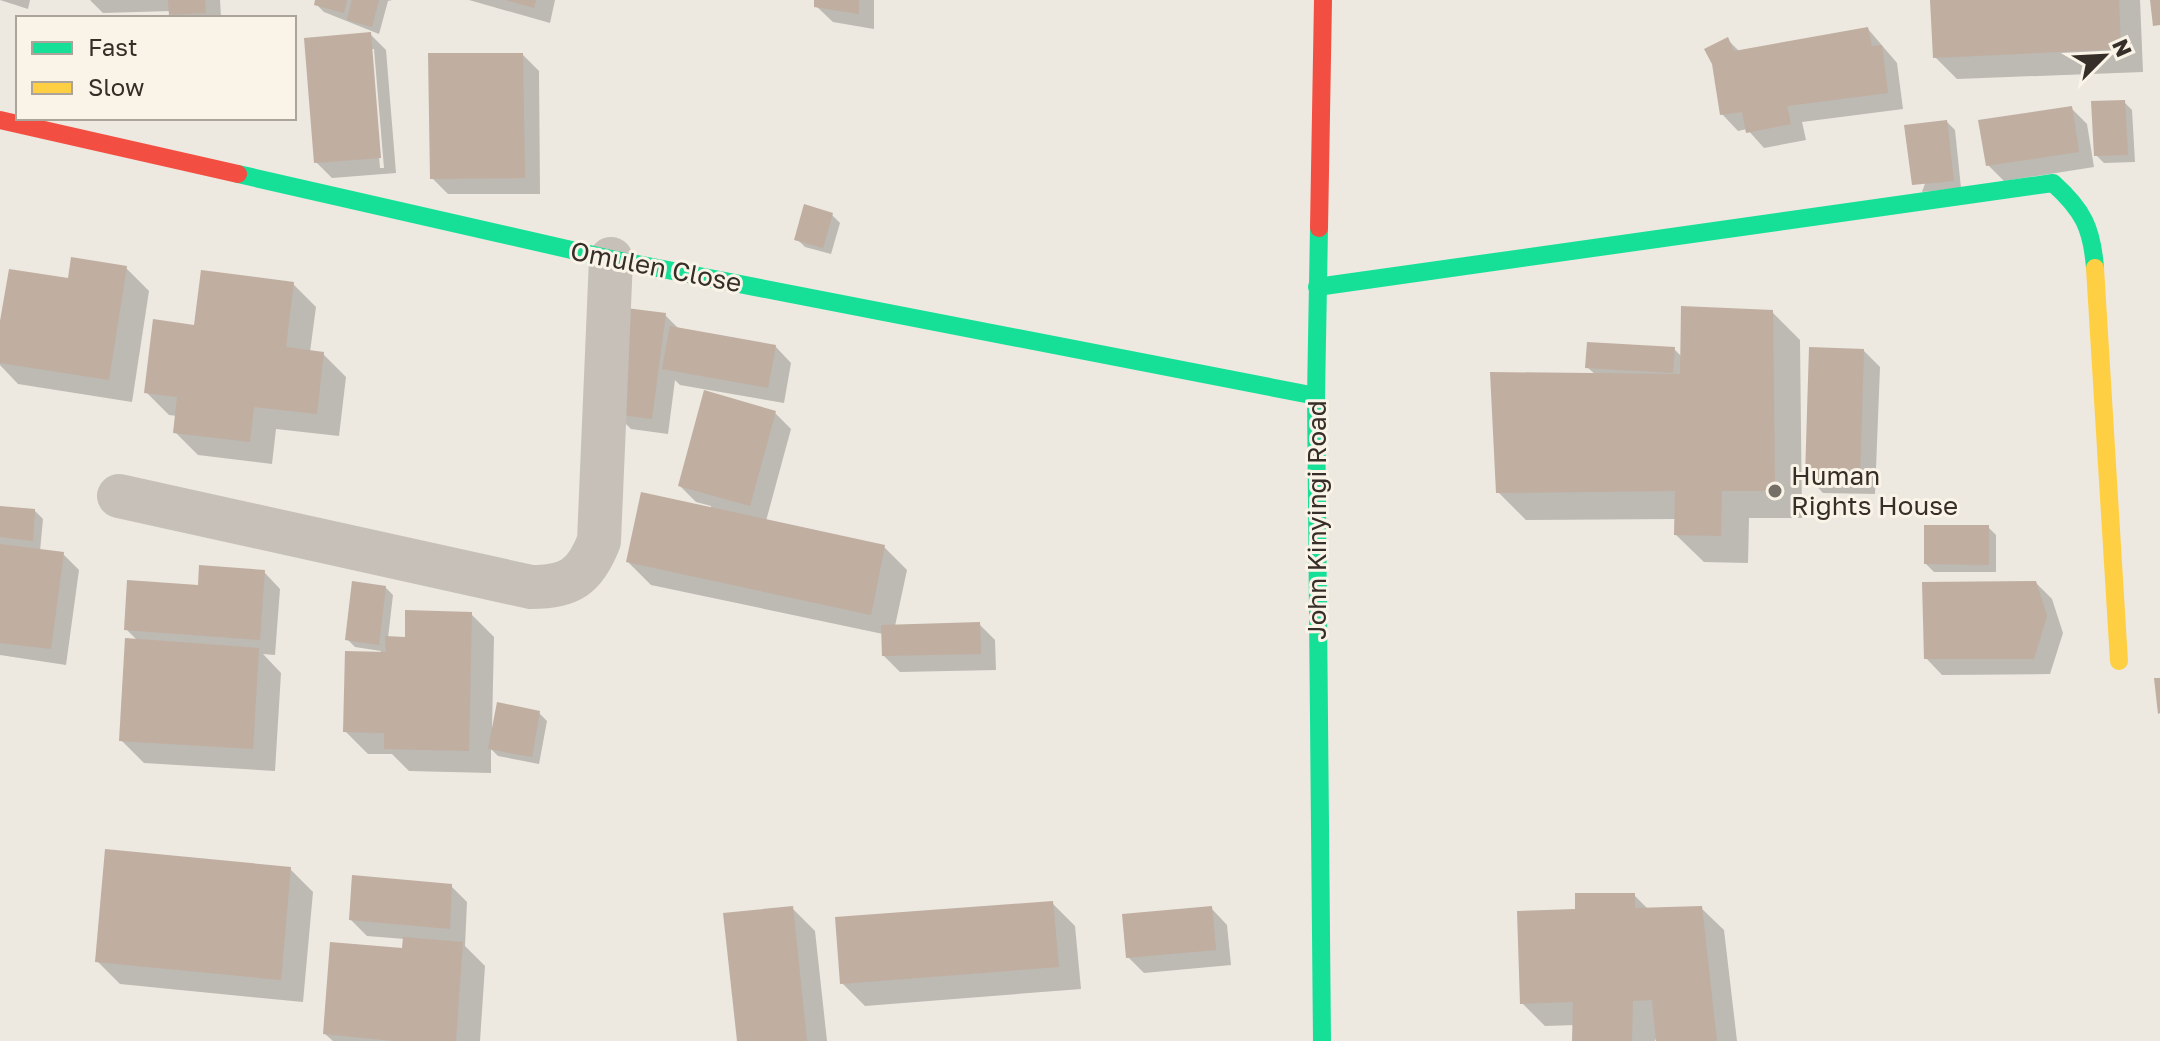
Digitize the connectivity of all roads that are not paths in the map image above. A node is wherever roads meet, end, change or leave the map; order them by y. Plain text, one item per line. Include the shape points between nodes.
1 (1323, 0) edge
2 (0, 120) edge
3 (611, 259) junction
4 (1317, 287) junction
5 (1316, 396) junction
6 (119, 496) dead end
7 (2119, 661) dead end
8 (1322, 1041) edge

1 - 4 street, John Kinyingi Road
2 - 3 street, Omulen Close
3 - 5 street, Omulen Close
3 - 6 street via 599,541 590,565 574,579 554,587 531,587
4 - 5 street, John Kinyingi Road
4 - 7 street via 2053,183 2077,205 2093,239
5 - 8 street, John Kinyingi Road

